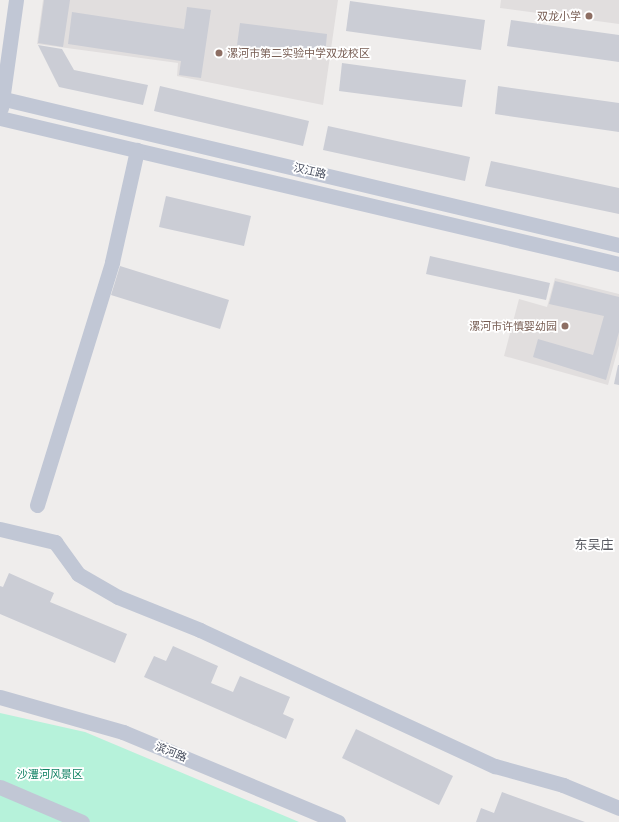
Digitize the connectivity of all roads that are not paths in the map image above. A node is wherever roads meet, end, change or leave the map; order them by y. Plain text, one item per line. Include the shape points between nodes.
1 (16, 0) edge
2 (1, 102) edge
3 (0, 118) edge
4 (137, 150) junction
5 (619, 245) edge
6 (619, 264) edge
7 (37, 505) dead end
8 (0, 529) edge
9 (0, 697) edge
10 (0, 787) edge
11 (619, 808) edge
12 (82, 822) edge
13 (338, 822) edge

1 - 2 street
2 - 5 street, 汉江路
3 - 4 street, 汉江路
4 - 6 street, 汉江路
4 - 7 street via 112,262
8 - 11 street via 56,542 78,574 118,597 200,630 496,766 563,785
9 - 13 street, 滨河路 via 38,705 123,732
10 - 12 street

